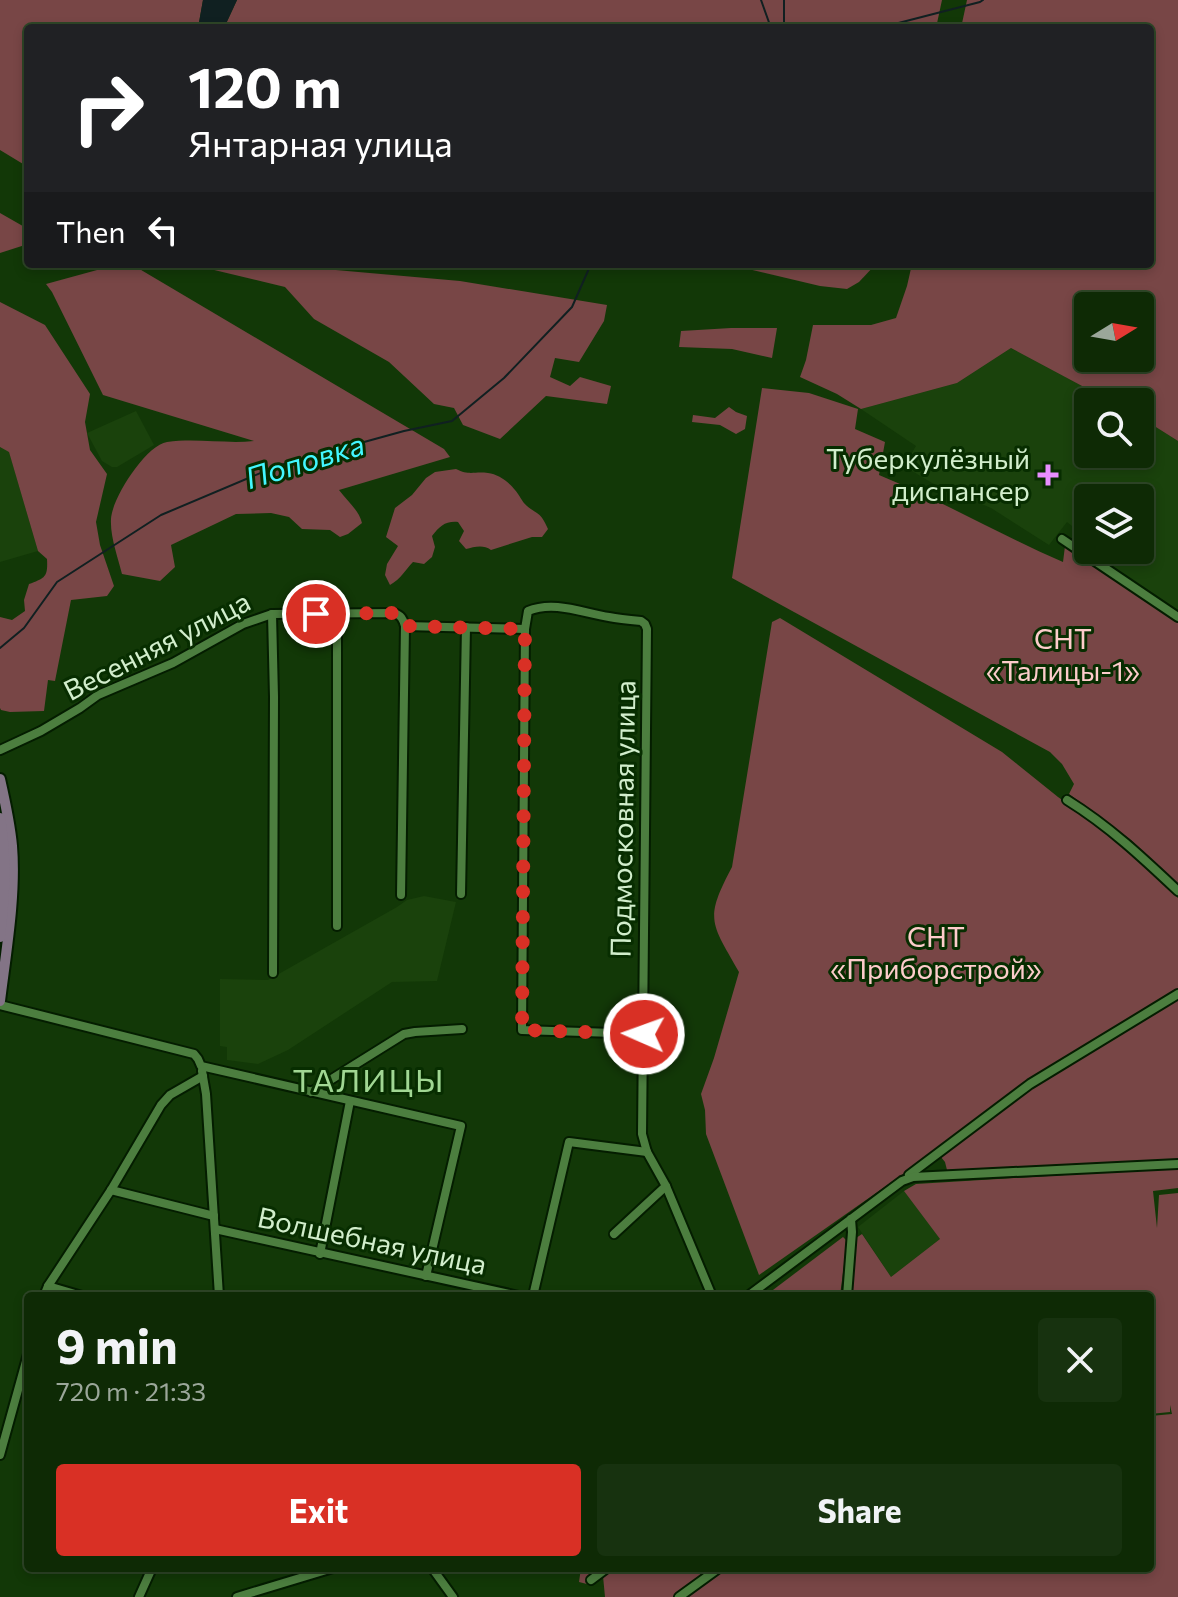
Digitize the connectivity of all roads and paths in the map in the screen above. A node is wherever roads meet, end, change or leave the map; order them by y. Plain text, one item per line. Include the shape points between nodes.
1 (1062, 539) dead end
2 (337, 613) junction
3 (272, 614) junction
4 (1178, 617) edge
5 (405, 626) junction
6 (466, 627) junction
7 (525, 629) junction
8 (0, 750) edge
9 (0, 779) edge
10 (1067, 800) dead end
11 (0, 818) edge
12 (1178, 891) edge
13 (461, 894) dead end
14 (401, 895) dead end
15 (337, 926) dead end
16 (0, 937) edge
17 (273, 973) dead end
18 (1178, 994) edge
19 (0, 1003) edge
20 (462, 1029) dead end
21 (644, 1034) junction
22 (202, 1071) junction
23 (311, 1092) junction
24 (350, 1101) junction
25 (647, 1152) junction
26 (1178, 1164) edge
27 (902, 1181) junction
28 (666, 1186) junction
29 (111, 1190) junction
30 (214, 1216) junction
31 (851, 1219) junction
32 (215, 1229) junction
33 (614, 1234) dead end
34 (320, 1254) junction
35 (426, 1276) junction
36 (48, 1286) junction
37 (46, 1292) edge
38 (68, 1292) edge
39 (219, 1292) edge
40 (500, 1292) edge
41 (534, 1292) edge
42 (710, 1292) edge
43 (753, 1292) edge
44 (847, 1292) edge
45 (24, 1368) edge
46 (0, 1455) edge
47 (150, 1572) edge
48 (320, 1572) edge
49 (435, 1572) edge
50 (602, 1572) edge
51 (713, 1572) edge
52 (591, 1580) dead end
53 (139, 1597) edge
54 (237, 1597) edge
55 (453, 1597) edge
56 (679, 1597) edge

1 - 4 street
2 - 3 street, Весенняя улица
2 - 5 street, Весенняя улица via 394,613
2 - 15 street
3 - 8 street, Весенняя улица via 98,695
3 - 17 street
5 - 6 street, Весенняя улица
5 - 14 street
6 - 7 street, Весенняя улица
6 - 13 street
7 - 21 street via 522,1030
7 - 21 street, Подмосковная улица via 528,611 547,606 641,621 647,629
9 - 19 main road via 13,867
10 - 12 street via 1106,826
11 - 16 main road via 5,850
18 - 27 street via 1030,1084
19 - 22 street via 194,1054
20 - 23 street via 404,1034
21 - 25 street, Подмосковная улица via 642,1134
22 - 23 street
22 - 29 street via 161,1105
22 - 30 street
23 - 24 street
24 - 34 street
24 - 35 street via 461,1126
25 - 28 street
25 - 41 street via 569,1142
26 - 27 street
27 - 31 street
28 - 33 street
28 - 42 street
29 - 30 street
29 - 36 street
30 - 32 street
31 - 43 street
31 - 44 street
32 - 34 street, Волшебная улица
32 - 39 street
34 - 35 street, Волшебная улица
35 - 40 street, Волшебная улица
36 - 37 street
36 - 38 street
45 - 46 street
47 - 53 street
48 - 54 street
49 - 55 street
50 - 52 street
51 - 56 street

